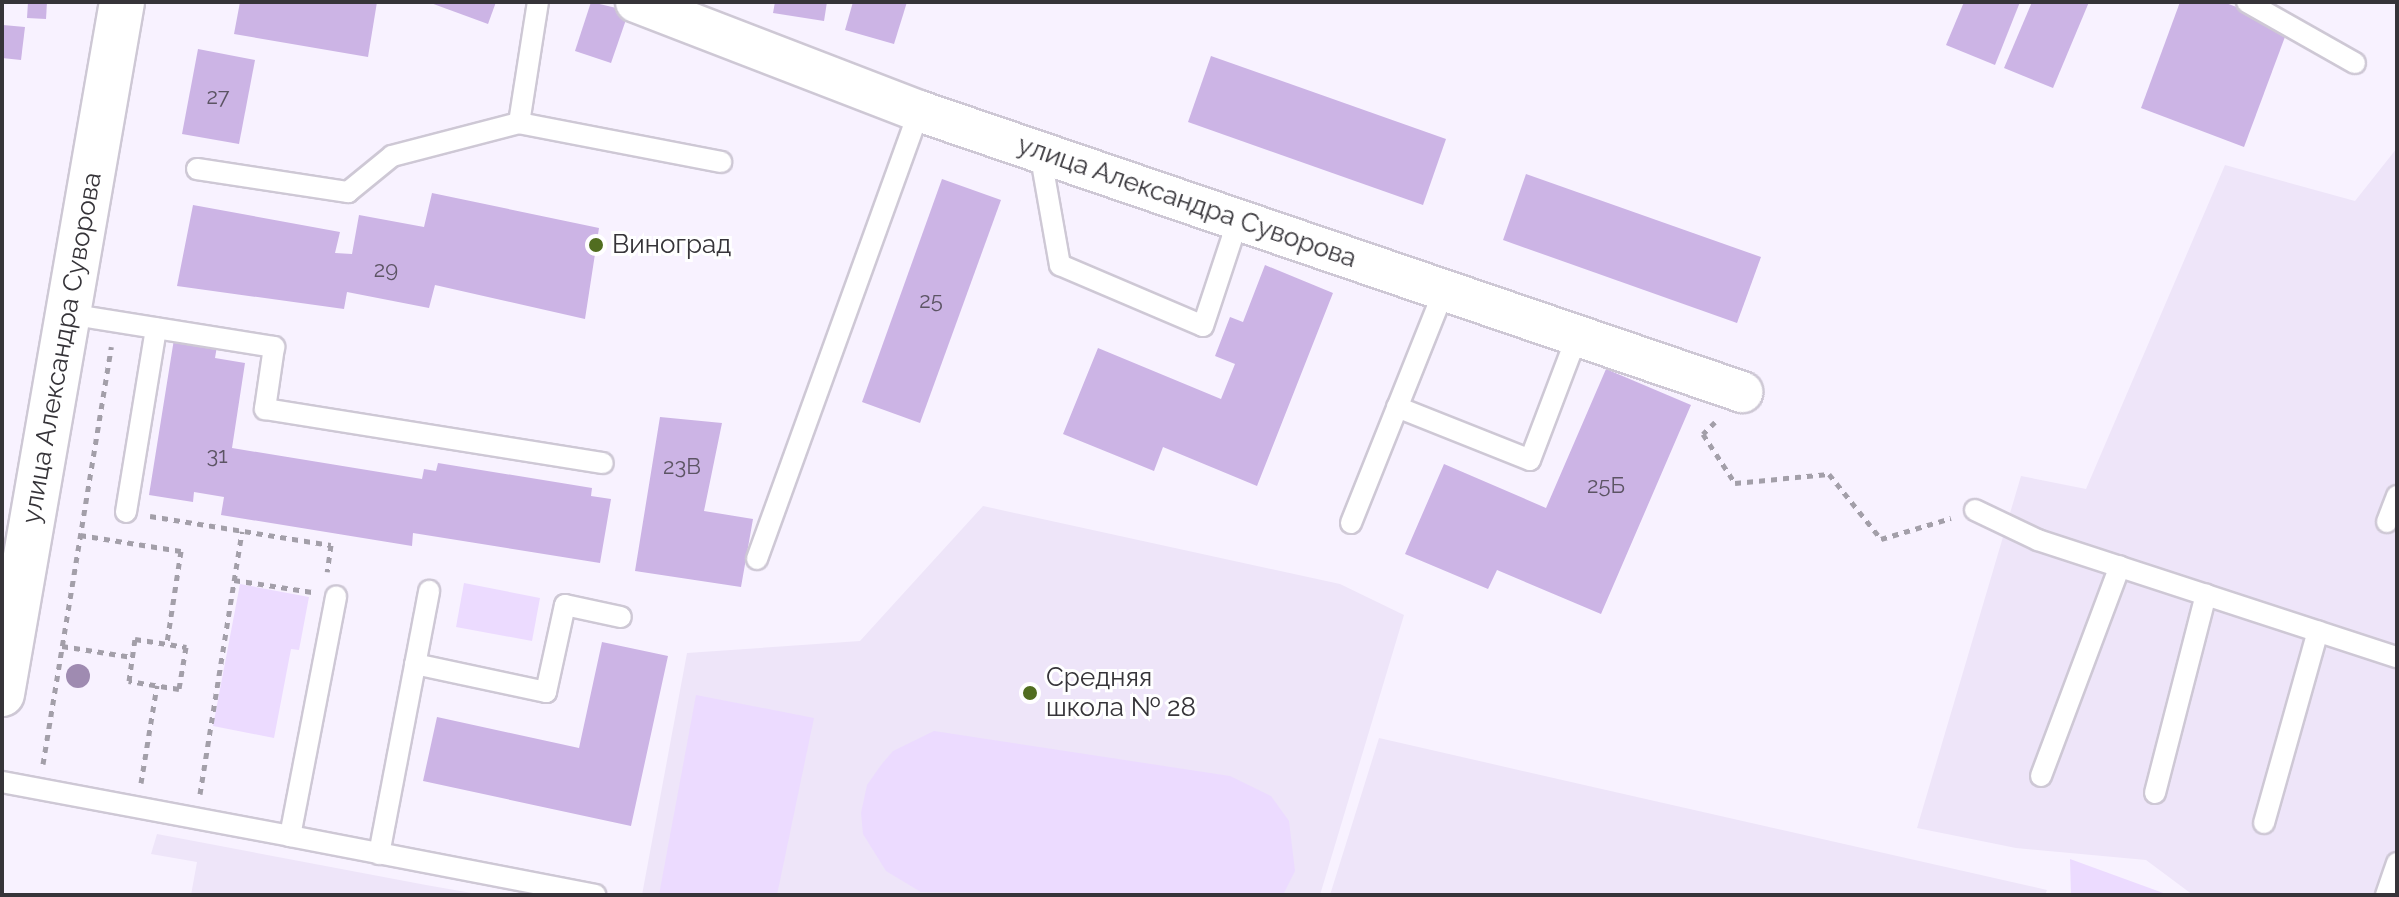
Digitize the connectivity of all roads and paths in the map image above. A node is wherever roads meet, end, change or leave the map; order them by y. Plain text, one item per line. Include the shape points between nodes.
1 (122, 2) edge
2 (538, 2) edge
3 (636, 2) edge
4 (2247, 2) edge
5 (2355, 63) dead end
6 (919, 111) junction
7 (519, 123) junction
8 (1040, 152) junction
9 (721, 162) dead end
10 (197, 169) dead end
11 (1238, 220) junction
12 (1444, 290) junction
13 (68, 314) junction
14 (115, 322) junction
15 (156, 328) junction
16 (1577, 336) junction
17 (1742, 392) joint
18 (1397, 407) junction
19 (603, 463) dead end
20 (2397, 496) edge
21 (1975, 510) joint
22 (126, 512) joint
23 (2387, 522) dead end
24 (1351, 523) dead end
25 (242, 531) junction
26 (80, 535) junction
27 (757, 559) dead end
28 (2120, 566) junction
29 (234, 580) junction
30 (429, 591) dead end
31 (2206, 594) junction
32 (330, 595) junction
33 (621, 617) dead end
34 (2318, 631) junction
35 (167, 643) junction
36 (62, 646) junction
37 (132, 657) junction
38 (2397, 657) edge
39 (415, 664) junction
40 (157, 685) junction
41 (2, 694) edge
42 (2041, 776) dead end
43 (2, 782) edge
44 (39, 789) junction
45 (2155, 793) dead end
46 (137, 807) junction
47 (196, 818) junction
48 (2264, 823) dead end
49 (290, 836) junction
50 (379, 854) junction
51 (2397, 863) edge
52 (595, 895) edge
53 (2386, 895) edge

1 - 13 main road, улица Александра Суворова
2 - 7 lane
3 - 6 street, улица Александра Суворова
4 - 5 lane
6 - 8 street, улица Александра Суворова
6 - 27 lane
7 - 9 lane
7 - 10 lane via 392,156 348,192
8 - 11 street, улица Александра Суворова
8 - 11 lane via 1060,265 1203,326
11 - 12 street, улица Александра Суворова
12 - 16 street, улица Александра Суворова
12 - 18 lane
13 - 14 lane
13 - 41 main road, улица Александра Суворова
14 - 15 lane
14 - 26 path
15 - 19 lane via 274,347 265,409
15 - 22 lane
16 - 17 street, улица Александра Суворова
16 - 18 lane via 1530,460
17 - 21 path via 1703,434 1735,483 1829,474 1881,539
18 - 24 lane
20 - 23 lane
21 - 28 lane via 2038,540
22 - 25 path
25 - 29 path
25 - 32 path via 331,545
26 - 35 path via 181,551
26 - 36 path
28 - 31 lane
28 - 42 lane
29 - 32 path
29 - 47 path
30 - 39 lane
31 - 34 lane
31 - 45 lane
32 - 49 lane
33 - 39 lane via 565,605 546,692
34 - 38 lane
34 - 48 lane
35 - 37 path via 135,639
35 - 40 path via 186,647 179,689
36 - 37 path
36 - 44 path
37 - 40 path via 129,681
39 - 50 lane
40 - 46 path
43 - 44 lane
44 - 46 lane
46 - 47 lane
47 - 49 lane
49 - 50 lane
50 - 52 lane
51 - 53 lane

